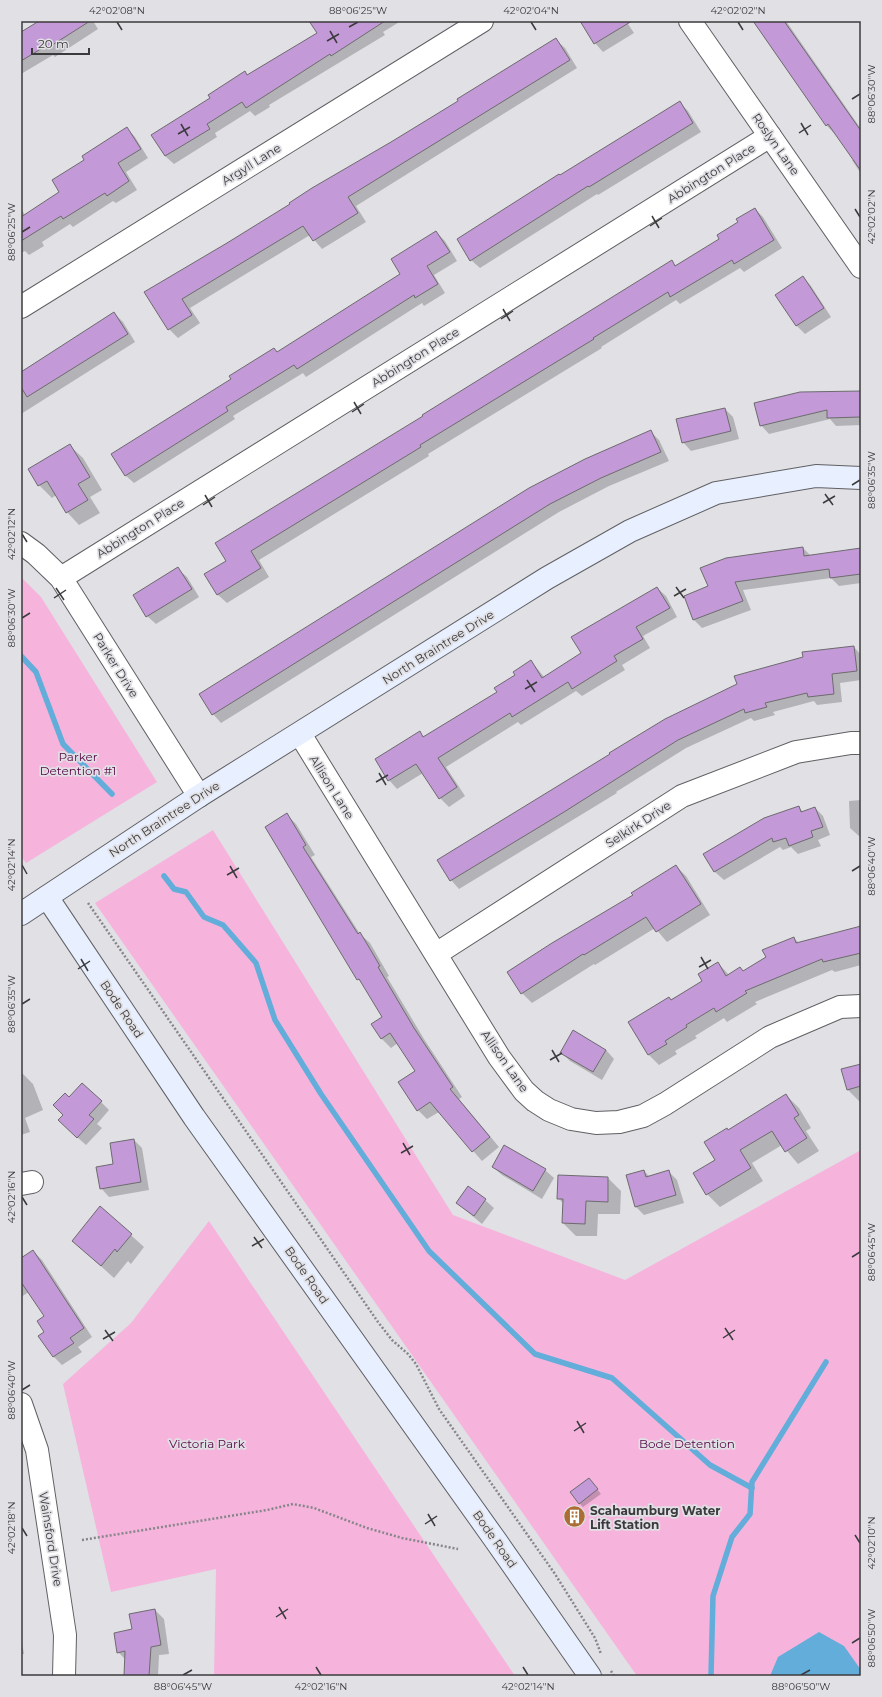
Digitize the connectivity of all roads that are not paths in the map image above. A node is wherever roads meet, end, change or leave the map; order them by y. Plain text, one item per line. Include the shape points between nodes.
1 (482, 21) edge
2 (690, 21) edge
3 (770, 136) junction
4 (861, 267) edge
5 (21, 307) edge
6 (861, 478) edge
7 (21, 543) edge
8 (60, 578) junction
9 (300, 734) junction
10 (861, 743) edge
11 (199, 796) junction
12 (47, 897) junction
13 (21, 914) edge
14 (436, 954) junction
15 (861, 1006) edge
16 (21, 1404) edge
17 (599, 1671) edge
18 (64, 1676) edge

1 - 5 street, Argyll Lane
2 - 3 street, Roslyn Lane
3 - 4 street, Roslyn Lane
3 - 8 street, Abbington Place
6 - 9 street, North Braintree Drive via 816,476 716,494 630,531 547,578
7 - 8 street, Parker Drive
8 - 11 street, Parker Drive
9 - 11 street, North Braintree Drive
9 - 14 street, Allison Lane
10 - 14 street, Selkirk Drive via 796,752 682,796
11 - 12 street, North Braintree Drive
12 - 13 street
12 - 17 street, Bode Road via 198,1123 496,1541
14 - 15 street, Allison Lane via 499,1057 524,1091 549,1110 570,1119 596,1123 619,1122 643,1116 770,1037 840,1007
16 - 18 street, Wainsford Drive via 37,1450 65,1635

